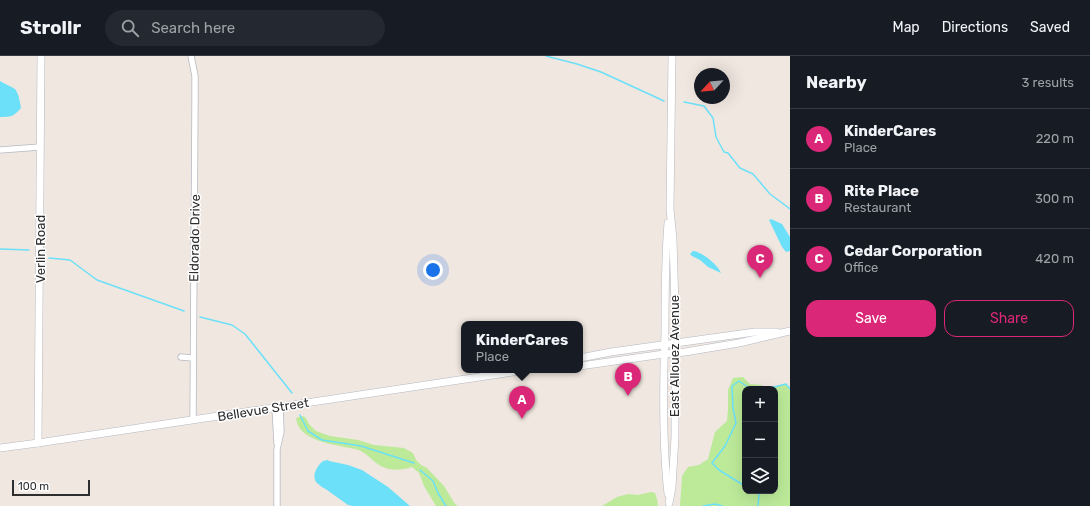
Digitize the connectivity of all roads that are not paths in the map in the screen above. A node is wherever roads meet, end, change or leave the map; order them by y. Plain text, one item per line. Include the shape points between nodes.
1 (41, 56) edge
2 (191, 56) edge
3 (672, 56) edge
4 (40, 147) junction
5 (0, 150) edge
6 (670, 208) junction
7 (786, 332) edge
8 (675, 343) junction
9 (664, 344) junction
10 (675, 353) junction
11 (664, 354) junction
12 (181, 357) dead end
13 (583, 357) edge
14 (193, 358) junction
15 (583, 366) edge
16 (506, 373) edge
17 (278, 407) junction
18 (192, 420) junction
19 (38, 443) junction
20 (0, 448) edge
21 (669, 505) edge
22 (277, 506) edge

1 - 4 street, Verlin Road
2 - 14 street, Eldorado Drive via 195,76
3 - 6 street, East Allouez Avenue
4 - 5 street
4 - 19 street, Verlin Road
6 - 8 street, East Allouez Avenue
6 - 9 street, East Allouez Avenue via 666,249
7 - 8 street via 755,332
7 - 10 street via 739,343
8 - 9 street
8 - 10 street, East Allouez Avenue
9 - 11 street, East Allouez Avenue
9 - 13 street
10 - 11 street
10 - 21 street, East Allouez Avenue via 675,437
11 - 15 street
11 - 21 street, East Allouez Avenue
12 - 14 street
14 - 18 street, Eldorado Drive
16 - 17 street, Bellevue Street
17 - 18 street, Bellevue Street
17 - 22 street via 282,432 277,449
18 - 19 street, Bellevue Street
19 - 20 street, Bellevue Street

